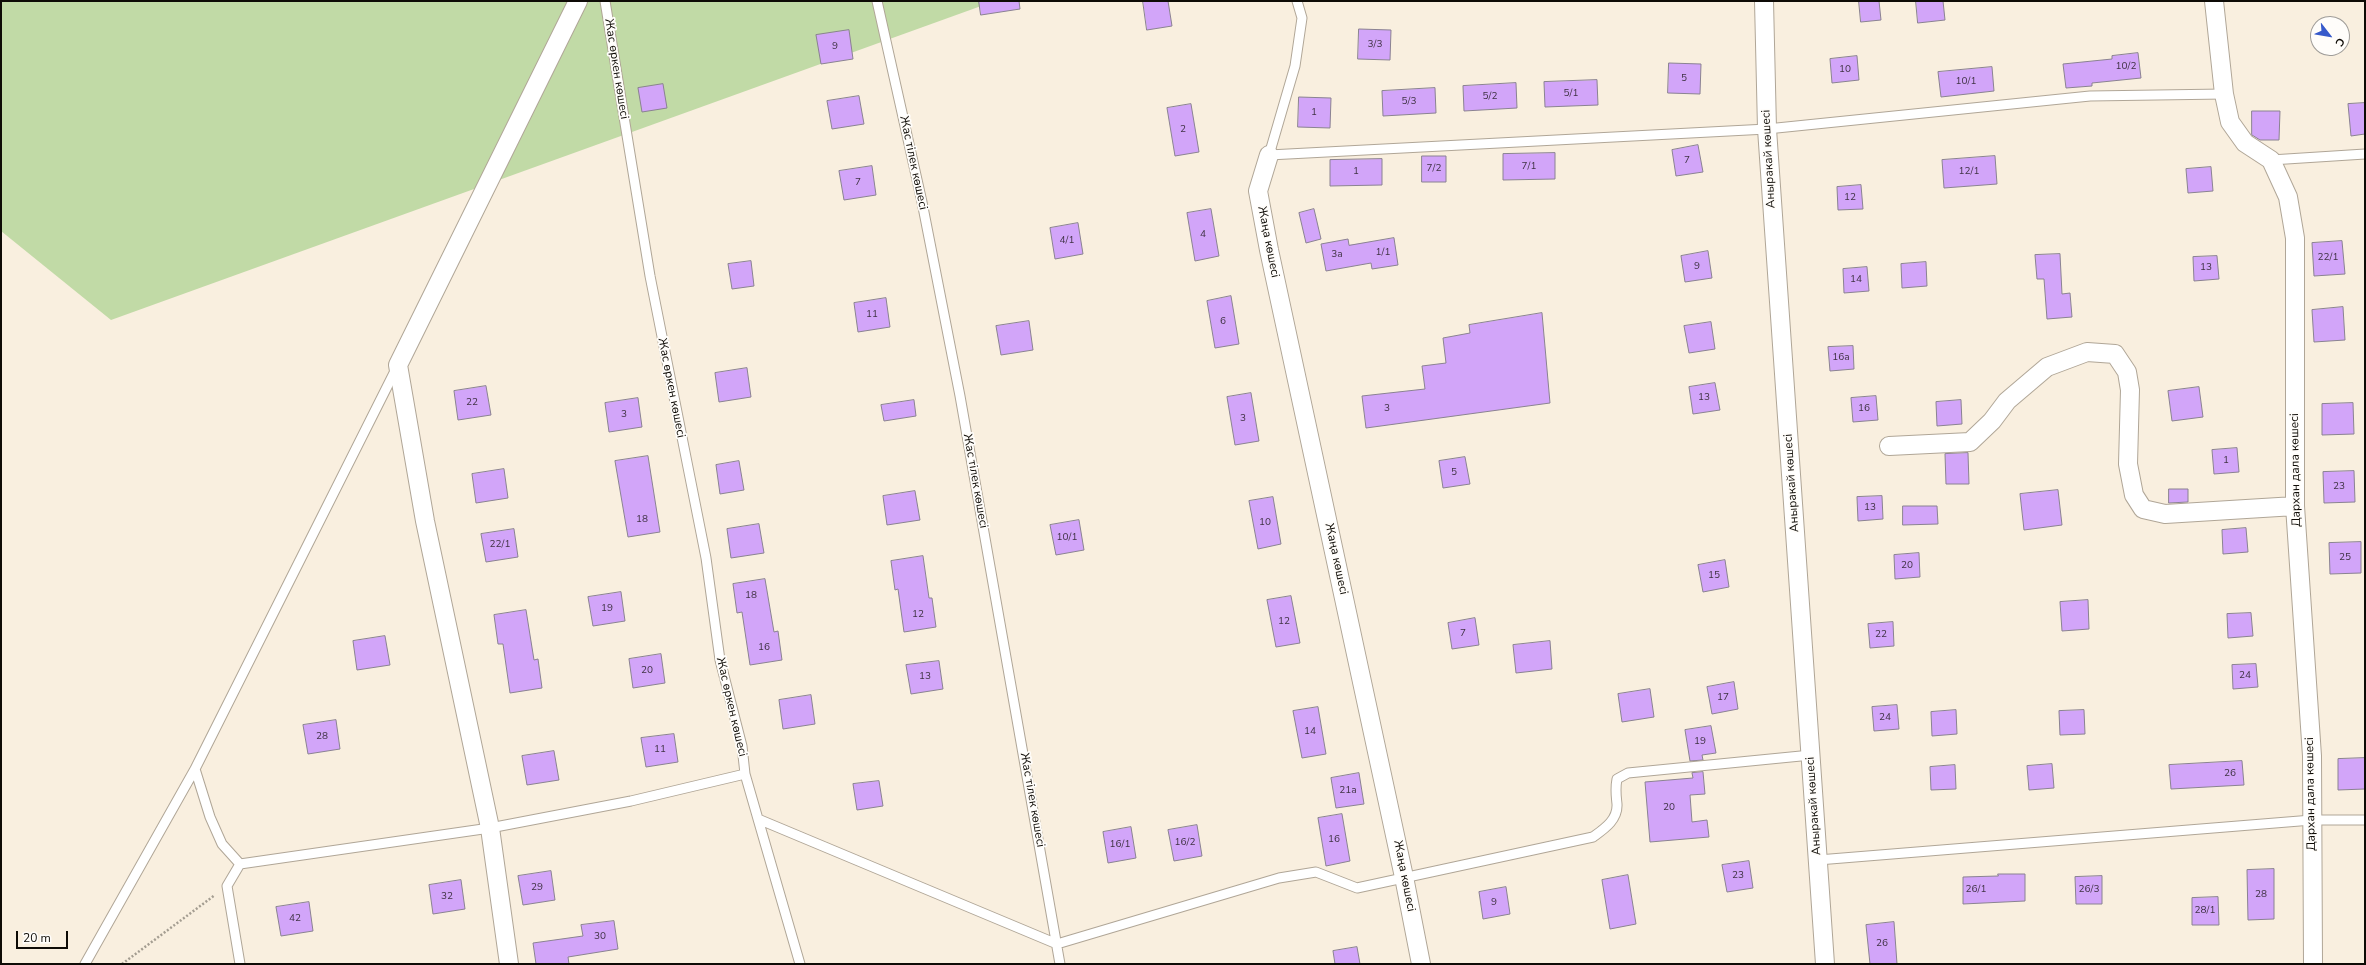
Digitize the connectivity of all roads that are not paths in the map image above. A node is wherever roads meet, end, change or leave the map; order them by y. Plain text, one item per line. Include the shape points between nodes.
1 (578, 1) edge
2 (605, 1) edge
3 (877, 1) edge
4 (1297, 1) edge
5 (1764, 1) edge
6 (2214, 1) edge
7 (2224, 94) junction
8 (1767, 129) junction
9 (2365, 154) edge
10 (1270, 155) junction
11 (2270, 160) junction
12 (398, 365) junction
13 (1889, 446) dead end
14 (2295, 506) junction
15 (1811, 755) junction
16 (195, 769) junction
17 (745, 774) junction
18 (758, 819) junction
19 (2312, 820) junction
20 (2365, 820) edge
21 (490, 828) junction
22 (1818, 860) junction
23 (240, 864) junction
24 (1404, 877) junction
25 (1057, 944) junction
26 (85, 964) edge
27 (240, 964) edge
28 (509, 964) edge
29 (800, 964) edge
30 (1060, 964) edge
31 (1420, 964) edge
32 (1825, 964) edge
33 (2314, 964) edge

1 - 12 street
2 - 17 lane, Жас өркен көшесі via 650,276 706,558 720,660 742,746
3 - 25 lane, Жас тілек көшесі via 922,202 960,396
4 - 10 lane via 1302,18 1295,66
5 - 8 street, Аныракай көшесі
6 - 7 street, Дархан дала көшесі
7 - 8 lane via 2090,96
7 - 11 street, Дархан дала көшесі via 2230,122 2245,143
8 - 10 lane
8 - 15 street, Аныракай көшесі
9 - 11 lane
10 - 24 street, Жаңа көшесі via 1258,191
11 - 14 street, Дархан дала көшесі via 2288,197 2295,238
12 - 16 lane
12 - 21 street via 425,521
13 - 14 street via 1970,442 1992,421 2007,401 2047,367 2087,352 2115,354 2127,372 2130,390 2128,464 2134,495 2144,508 2165,514
14 - 19 street, Дархан дала көшесі via 2312,756
15 - 22 street, Аныракай көшесі
15 - 24 lane via 1628,772 1617,779 1614,792 1617,806 1610,824 1593,838
16 - 23 lane via 210,817 222,844
16 - 26 lane
17 - 18 lane, Жас өркен көшесі
17 - 21 lane via 631,801
18 - 25 lane
18 - 29 lane, Жас өркен көшесі
19 - 20 lane
19 - 22 lane
19 - 33 street, Дархан дала көшесі
21 - 23 lane
21 - 28 street
22 - 32 street, Аныракай көшесі
23 - 27 lane via 227,886
24 - 25 lane via 1357,888 1316,872 1279,878
24 - 31 street, Жаңа көшесі
25 - 30 lane, Жас тілек көшесі

